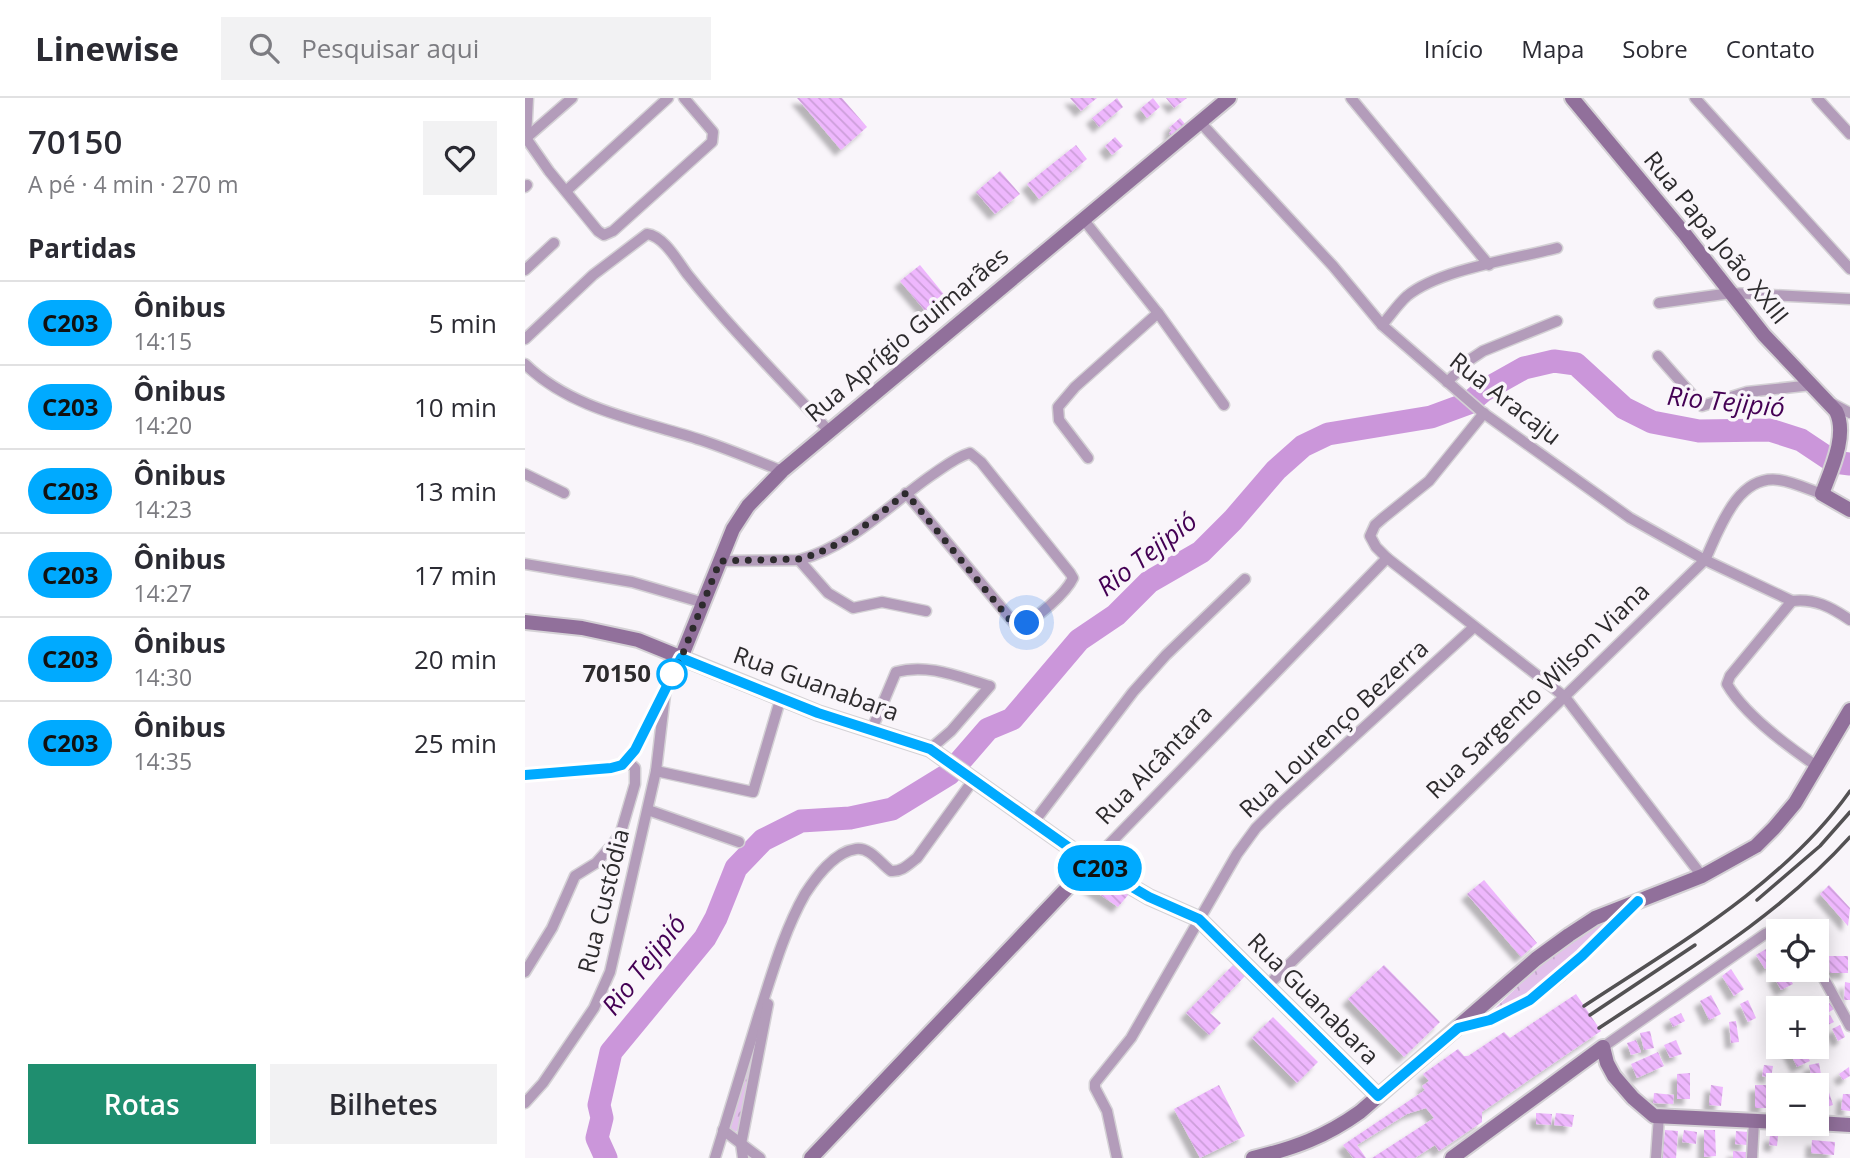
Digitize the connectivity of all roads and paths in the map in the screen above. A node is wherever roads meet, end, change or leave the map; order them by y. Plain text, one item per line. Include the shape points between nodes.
1 (528, 98) edge
2 (572, 98) edge
3 (668, 98) edge
4 (684, 98) edge
5 (1229, 98) edge
6 (1351, 98) edge
7 (1572, 98) edge
8 (1695, 98) edge
9 (1817, 98) edge
10 (1199, 121) junction
11 (1849, 131) edge
12 (526, 139) edge
13 (566, 191) junction
14 (1083, 219) junction
15 (554, 243) dead end
16 (1557, 248) dead end
17 (1489, 265) junction
18 (1850, 269) edge
19 (525, 270) edge
20 (1731, 293) junction
21 (1850, 299) edge
22 (1658, 303) dead end
23 (1158, 313) junction
24 (1557, 321) dead end
25 (1382, 325) junction
26 (525, 339) edge
27 (1658, 356) dead end
28 (525, 364) edge
29 (1448, 384) junction
30 (1812, 385) junction
31 (1224, 405) dead end
32 (1483, 412) junction
33 (1846, 419) edge
34 (828, 430) junction
35 (1088, 458) dead end
36 (782, 471) junction
37 (525, 474) edge
38 (564, 493) dead end
39 (906, 493) junction
40 (1822, 494) junction
41 (1847, 508) edge
42 (1387, 558) junction
43 (799, 559) junction
44 (1705, 560) junction
45 (720, 561) junction
46 (525, 564) edge
47 (1245, 579) dead end
48 (1792, 601) junction
49 (704, 603) junction
50 (926, 611) dead end
51 (1850, 620) edge
52 (525, 622) edge
53 (1474, 628) junction
54 (681, 658) junction
55 (666, 686) junction
56 (781, 697) junction
57 (1565, 697) junction
58 (1850, 710) edge
59 (872, 729) junction
60 (933, 751) junction
61 (627, 761) junction
62 (1818, 767) junction
63 (656, 771) junction
64 (525, 775) edge
65 (972, 777) junction
66 (647, 810) junction
67 (1034, 822) junction
68 (739, 842) dead end
69 (1091, 863) junction
70 (1702, 876) junction
71 (1638, 901) junction
72 (1199, 919) junction
73 (1766, 934) edge
74 (778, 956) junction
75 (525, 972) edge
76 (1826, 982) edge
77 (1268, 985) junction
78 (1850, 1026) edge
79 (1458, 1028) junction
80 (1603, 1047) junction
81 (1378, 1096) junction
82 (525, 1103) edge
83 (1656, 1116) junction
84 (1754, 1121) junction
85 (1766, 1122) edge
86 (1829, 1124) edge
87 (1850, 1125) edge
88 (723, 1130) junction
89 (741, 1144) junction
90 (715, 1158) edge
91 (743, 1158) edge
92 (760, 1158) edge
93 (811, 1158) edge
94 (1117, 1158) edge
95 (1253, 1158) edge
96 (1452, 1158) edge
97 (1656, 1158) edge
98 (1752, 1158) edge

1 - 12 street
2 - 12 street
3 - 13 street
4 - 13 street via 713,132 712,142 613,231 604,235 598,231
5 - 10 street, Rua Aprígio Guimarães
6 - 17 street
7 - 20 street, Rua Papa João XXIII
8 - 18 street
9 - 11 street
10 - 14 street, Rua Aprígio Guimarães
10 - 25 street, Rua Aracaju via 1333,265
12 - 13 street
14 - 23 street
14 - 34 street, Rua Aprígio Guimarães
15 - 19 street
16 - 17 street
17 - 25 street via 1425,284 1406,297
20 - 21 street
20 - 22 street
20 - 30 street, Rua Papa João XXIII
23 - 31 street
23 - 35 street via 1058,407 1059,420
24 - 29 street via 1483,351
25 - 29 street, Rua Aracaju
26 - 34 street via 621,252 652,234
27 - 30 street via 1702,406 1747,392
28 - 36 street via 579,401
29 - 32 street, Rua Aracaju
30 - 33 street, Rua Papa João XXIII
32 - 42 street via 1429,481 1372,530 1371,541
32 - 44 street, Rua Aracaju via 1630,519
33 - 40 street, Rua Papa João XXIII
34 - 36 street, Rua Aprígio Guimarães
36 - 45 street, Rua Aprígio Guimarães via 747,506
37 - 38 street
39 - 39 street via 1015,624 1027,623 1071,582 1070,573 970,453
39 - 43 street via 837,545
40 - 41 street, Rua Sargento Wilson Viana
40 - 44 street, Rua Sargento Wilson Viana via 1780,480 1751,485 1721,525
42 - 53 street
42 - 69 street, Rua Alcântara
43 - 45 street
43 - 50 street via 828,593 853,608 881,602
44 - 48 street, Rua Aracaju
44 - 57 street, Rua Sargento Wilson Viana
45 - 49 street, Rua Aprígio Guimarães
46 - 49 street via 632,582
47 - 67 street via 1133,692
48 - 51 street, Rua Aracaju via 1826,605
48 - 62 street via 1727,684 1776,737
49 - 54 street, Rua Aprígio Guimarães
52 - 54 street, Rua Guanabara via 638,640
53 - 57 street
53 - 72 street, Rua Lourenço Bezerra via 1256,828
54 - 55 street
54 - 56 street, Rua Guanabara
55 - 61 street
55 - 63 street, Rua Custódia
56 - 59 street, Rua Guanabara
56 - 63 street via 753,792
57 - 70 street
57 - 77 street, Rua Sargento Wilson Viana
58 - 62 street
59 - 60 street, Rua Guanabara
59 - 60 street via 896,672 909,668 941,671 990,686
60 - 65 street, Rua Guanabara
61 - 64 street via 611,768
61 - 75 street via 635,768 635,784 621,832 596,863 575,876 552,928
62 - 70 street via 1756,846
63 - 66 street, Rua Custódia
65 - 67 street, Rua Guanabara
65 - 74 street via 907,866 891,871 863,849 835,859 804,897
66 - 68 street
66 - 82 street, Rua Custódia via 603,991
67 - 69 street, Rua Guanabara
69 - 72 street, Rua Guanabara
69 - 93 street, Rua Alcântara
70 - 71 street
71 - 79 street via 1595,918 1569,935
71 - 79 street via 1530,1000 1490,1020
72 - 77 street, Rua Guanabara
72 - 94 street, Rua Lourenço Bezerra via 1131,1038 1095,1083 1107,1111
73 - 80 street
74 - 88 street
74 - 89 street
76 - 78 street
77 - 81 street, Rua Guanabara
79 - 81 street
80 - 83 street via 1614,1076
80 - 96 street
81 - 95 street via 1318,1138
83 - 84 street
83 - 97 street
84 - 85 street
84 - 98 street
86 - 87 street
88 - 89 street
88 - 90 street
89 - 91 street
89 - 92 street

